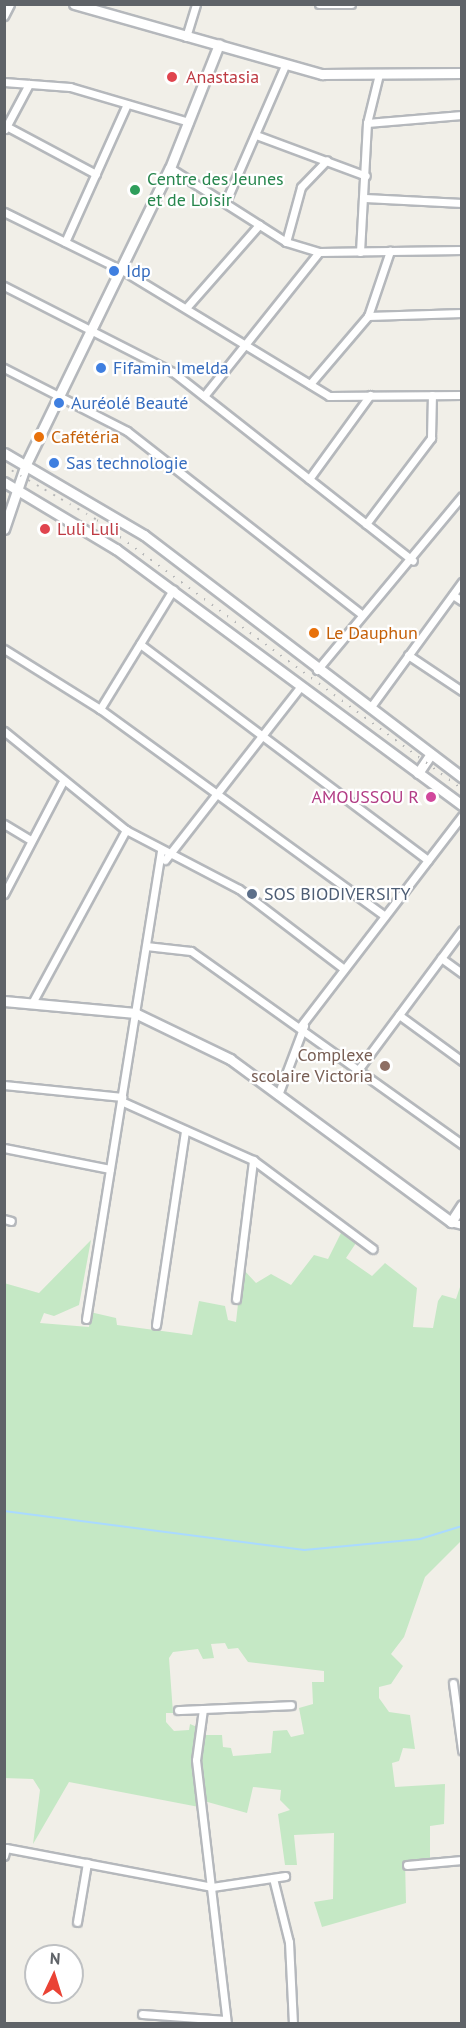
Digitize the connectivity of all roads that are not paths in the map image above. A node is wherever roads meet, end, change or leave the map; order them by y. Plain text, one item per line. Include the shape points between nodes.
1 (10, 4) edge
2 (75, 4) edge
3 (196, 4) edge
4 (319, 4) edge
5 (351, 4) edge
6 (4, 16) edge
7 (186, 37) junction
8 (219, 44) junction
9 (285, 65) junction
10 (462, 73) edge
11 (379, 74) junction
12 (4, 82) edge
13 (29, 84) junction
14 (127, 104) junction
15 (462, 115) edge
16 (189, 122) junction
17 (367, 123) junction
18 (5, 128) edge
19 (256, 135) junction
20 (327, 160) junction
21 (170, 168) junction
22 (96, 174) junction
23 (366, 176) junction
24 (365, 198) junction
25 (226, 201) junction
26 (462, 203) edge
27 (4, 212) edge
28 (259, 225) junction
29 (65, 242) junction
30 (286, 242) junction
31 (462, 250) edge
32 (390, 251) junction
33 (319, 252) junction
34 (360, 252) junction
35 (122, 270) junction
36 (4, 286) edge
37 (186, 308) junction
38 (462, 313) edge
39 (368, 316) junction
40 (90, 330) junction
41 (245, 344) junction
42 (4, 368) edge
43 (310, 384) junction
44 (57, 395) junction
45 (370, 395) junction
46 (432, 395) junction
47 (462, 395) edge
48 (204, 396) junction
49 (4, 453) edge
50 (26, 464) junction
51 (309, 479) junction
52 (4, 482) edge
53 (19, 490) junction
54 (462, 496) edge
55 (366, 524) junction
56 (4, 529) edge
57 (413, 561) junction
58 (462, 582) edge
59 (173, 590) junction
60 (453, 595) junction
61 (462, 601) edge
62 (360, 613) junction
63 (140, 644) junction
64 (4, 649) edge
65 (408, 655) junction
66 (317, 670) junction
67 (300, 687) junction
68 (462, 691) edge
69 (370, 708) junction
70 (100, 709) junction
71 (4, 731) edge
72 (262, 735) junction
73 (431, 754) junction
74 (418, 773) junction
75 (462, 777) edge
76 (62, 783) junction
77 (215, 796) junction
78 (462, 805) edge
79 (462, 816) edge
80 (4, 824) edge
81 (126, 830) junction
82 (29, 839) junction
83 (165, 854) junction
84 (428, 860) junction
85 (4, 894) edge
86 (385, 915) junction
87 (462, 930) edge
88 (146, 946) junction
89 (441, 958) junction
90 (344, 969) junction
91 (462, 973) edge
92 (4, 1001) edge
93 (32, 1003) junction
94 (135, 1013) junction
95 (399, 1015) junction
96 (301, 1028) junction
97 (462, 1061) edge
98 (358, 1070) junction
99 (4, 1085) edge
100 (278, 1095) junction
101 (121, 1099) junction
102 (185, 1130) junction
103 (462, 1144) edge
104 (4, 1148) edge
105 (253, 1160) junction
106 (110, 1169) junction
107 (462, 1205) edge
108 (451, 1222) junction
109 (462, 1225) edge
110 (374, 1249) dead end
111 (236, 1299) dead end
112 (86, 1318) dead end
113 (156, 1324) dead end
114 (453, 1683) dead end
115 (291, 1705) dead end
116 (203, 1709) junction
117 (178, 1710) dead end
118 (461, 1736) edge
119 (462, 1750) edge
120 (4, 1856) edge
121 (462, 1860) edge
122 (87, 1863) junction
123 (407, 1864) dead end
124 (285, 1876) dead end
125 (273, 1878) junction
126 (212, 1887) junction
127 (78, 1922) dead end
128 (142, 2014) dead end
129 (226, 2022) edge
130 (293, 2024) edge

1 - 6 street
2 - 7 street
3 - 7 street
4 - 5 street
7 - 8 street
8 - 9 street
8 - 16 street
9 - 11 street via 322,74
9 - 19 street
10 - 11 street
11 - 17 street
12 - 13 street
13 - 14 street via 70,87
13 - 18 street
14 - 16 street
14 - 22 street
15 - 17 street
16 - 21 street
17 - 23 street
18 - 22 street
19 - 20 street
19 - 25 street
20 - 23 street
20 - 30 street via 301,187
21 - 25 street
21 - 35 street
22 - 29 street
23 - 24 street
24 - 26 street
24 - 34 street
25 - 28 street
27 - 29 street
28 - 30 street
28 - 37 street
29 - 35 street
30 - 33 street
31 - 32 street
32 - 34 street
32 - 39 street
33 - 34 street
33 - 41 street
35 - 37 street
35 - 40 street
36 - 40 street
37 - 41 street
38 - 39 street
39 - 43 street
40 - 44 street
40 - 48 street via 173,372
41 - 43 street
41 - 48 street
42 - 44 street
43 - 45 street via 329,396
44 - 50 street
44 - 62 street via 126,431
45 - 46 street
45 - 51 street
46 - 47 street
46 - 55 street via 431,438
48 - 51 street
49 - 50 street
50 - 53 street
50 - 66 street via 144,535
51 - 55 street
52 - 53 street
53 - 56 street
53 - 59 street
54 - 57 street
55 - 57 street
57 - 62 street
58 - 60 street
59 - 63 street
59 - 67 street
60 - 61 street
60 - 65 street
62 - 66 street
63 - 70 street
63 - 72 street
64 - 70 street
65 - 68 street
65 - 69 street
66 - 69 street
67 - 72 street
67 - 74 street
69 - 73 street
70 - 77 street
71 - 76 street
72 - 77 street
72 - 84 street
73 - 74 street
73 - 75 street
74 - 78 street
76 - 81 street
76 - 82 street
77 - 83 street
77 - 86 street
79 - 84 street
80 - 82 street
81 - 83 street
81 - 93 street
82 - 85 street
83 - 88 street via 159,868
83 - 90 street via 239,889
84 - 86 street
86 - 90 street
87 - 89 street
88 - 94 street
88 - 96 street via 191,951
89 - 91 street
89 - 95 street
90 - 96 street
92 - 93 street
93 - 94 street
94 - 100 street via 230,1059
94 - 101 street
95 - 97 street
95 - 98 street
96 - 98 street
96 - 100 street
98 - 103 street
99 - 101 street
100 - 108 street
101 - 102 street
101 - 106 street
102 - 105 street
102 - 113 street
104 - 106 street
105 - 110 street
105 - 111 street
106 - 112 street
107 - 108 street
108 - 109 street
114 - 118 street
115 - 116 street
116 - 117 street
116 - 126 street via 196,1760
118 - 119 street
120 - 122 street via 6,1848
121 - 123 street
122 - 126 street
122 - 127 street
124 - 125 street
125 - 126 street
125 - 130 street via 289,1942
126 - 129 street
128 - 129 street

